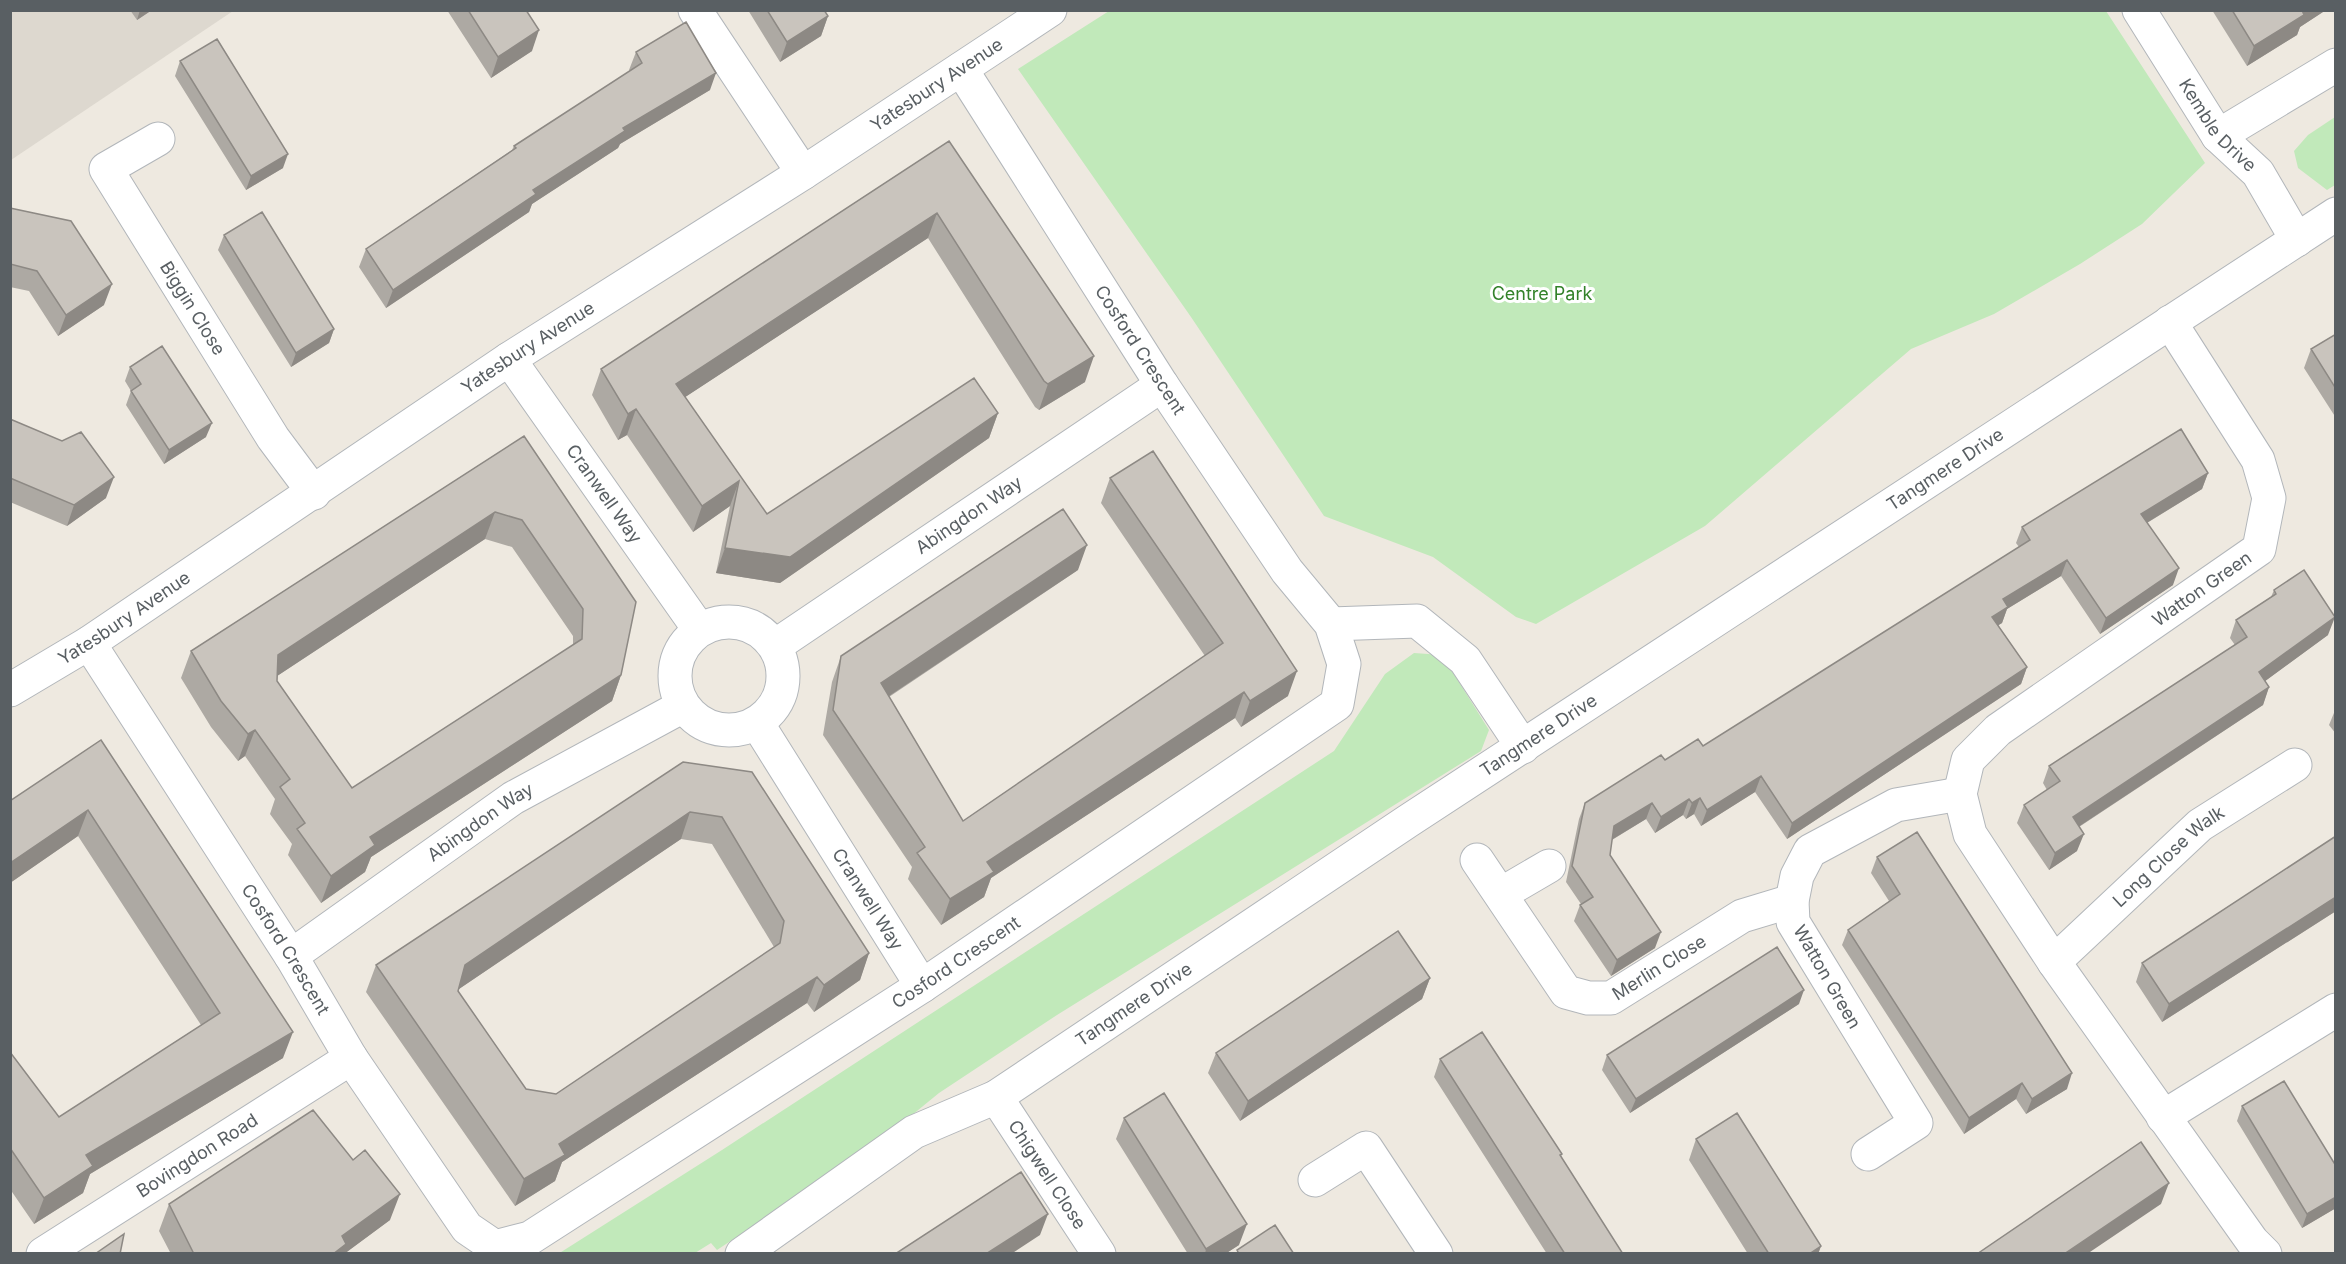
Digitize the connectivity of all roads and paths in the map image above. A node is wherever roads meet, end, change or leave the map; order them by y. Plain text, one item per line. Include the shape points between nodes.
1 (695, 10) edge
2 (1050, 10) edge
3 (2139, 10) edge
4 (2336, 65) edge
5 (960, 69) junction
6 (2218, 136) junction
7 (158, 139) dead end
8 (803, 173) junction
9 (2336, 214) edge
10 (2297, 240) junction
11 (2170, 322) junction
12 (509, 359) junction
13 (1162, 385) junction
14 (314, 493) junction
15 (1331, 624) junction
16 (699, 629) junction
17 (89, 643) junction
18 (775, 646) junction
19 (10, 690) edge
20 (683, 706) junction
21 (757, 723) junction
22 (1523, 747) junction
23 (2295, 765) dead end
24 (1960, 794) junction
25 (1477, 860) dead end
26 (1549, 866) dead end
27 (1501, 894) junction
28 (1792, 901) junction
29 (291, 956) junction
30 (2054, 962) junction
31 (922, 986) junction
32 (2336, 1010) edge
33 (351, 1058) junction
34 (996, 1097) junction
35 (2163, 1117) junction
36 (1868, 1154) dead end
37 (1315, 1180) dead end
38 (2250, 1249) edge
39 (494, 1250) edge
40 (43, 1254) edge
41 (742, 1254) edge
42 (1099, 1254) edge
43 (1436, 1254) edge

1 - 8 street
2 - 5 street, Yatesbury Avenue
3 - 6 street, Kemble Drive
4 - 6 street
5 - 8 street, Yatesbury Avenue
5 - 13 street, Cosford Crescent
6 - 10 street, Kemble Drive via 2258,173
7 - 14 street, Biggin Close via 106,169 273,438
8 - 12 street, Yatesbury Avenue
9 - 10 street, Tangmere Drive
10 - 11 street, Tangmere Drive
11 - 22 street, Tangmere Drive
11 - 24 street, Watton Green via 2258,460 2270,498 2259,549 1998,730 1968,760
12 - 14 street, Yatesbury Avenue
12 - 16 street, Cranwell Way
13 - 15 street, Cosford Crescent via 1287,571
13 - 18 street, Abingdon Way
14 - 17 street, Yatesbury Avenue
15 - 22 street via 1417,621 1465,660
15 - 31 street, Cosford Crescent via 1344,664 1337,704
16 - 18 street via 715,622 740,623 763,633
16 - 20 street via 686,641 676,664 676,691
17 - 19 street, Yatesbury Avenue
17 - 29 street, Cosford Crescent
18 - 21 street via 782,662 783,679 779,696
20 - 21 street via 708,727 741,729
20 - 29 street, Abingdon Way via 513,798
21 - 31 street, Cranwell Way
22 - 34 street, Tangmere Drive
23 - 30 street, Long Close Walk via 2200,825
24 - 28 street, Watton Green via 1896,805 1810,851 1797,876
24 - 30 street, Watton Green via 1971,834
25 - 27 street, Merlin Close
26 - 27 street
27 - 28 street, Merlin Close via 1566,992 1588,998 1611,998 1742,916
28 - 36 street, Watton Green via 1794,922 1809,950 1916,1123
29 - 33 street, Cosford Crescent
30 - 35 street, Watton Green
31 - 39 street, Cosford Crescent via 530,1238
32 - 35 street
33 - 39 street, Cosford Crescent via 467,1228
33 - 40 street, Bovingdon Road
34 - 41 street, Tangmere Drive via 914,1132
34 - 42 street, Chigwell Close
35 - 38 street, Watton Green
37 - 43 street via 1366,1148

